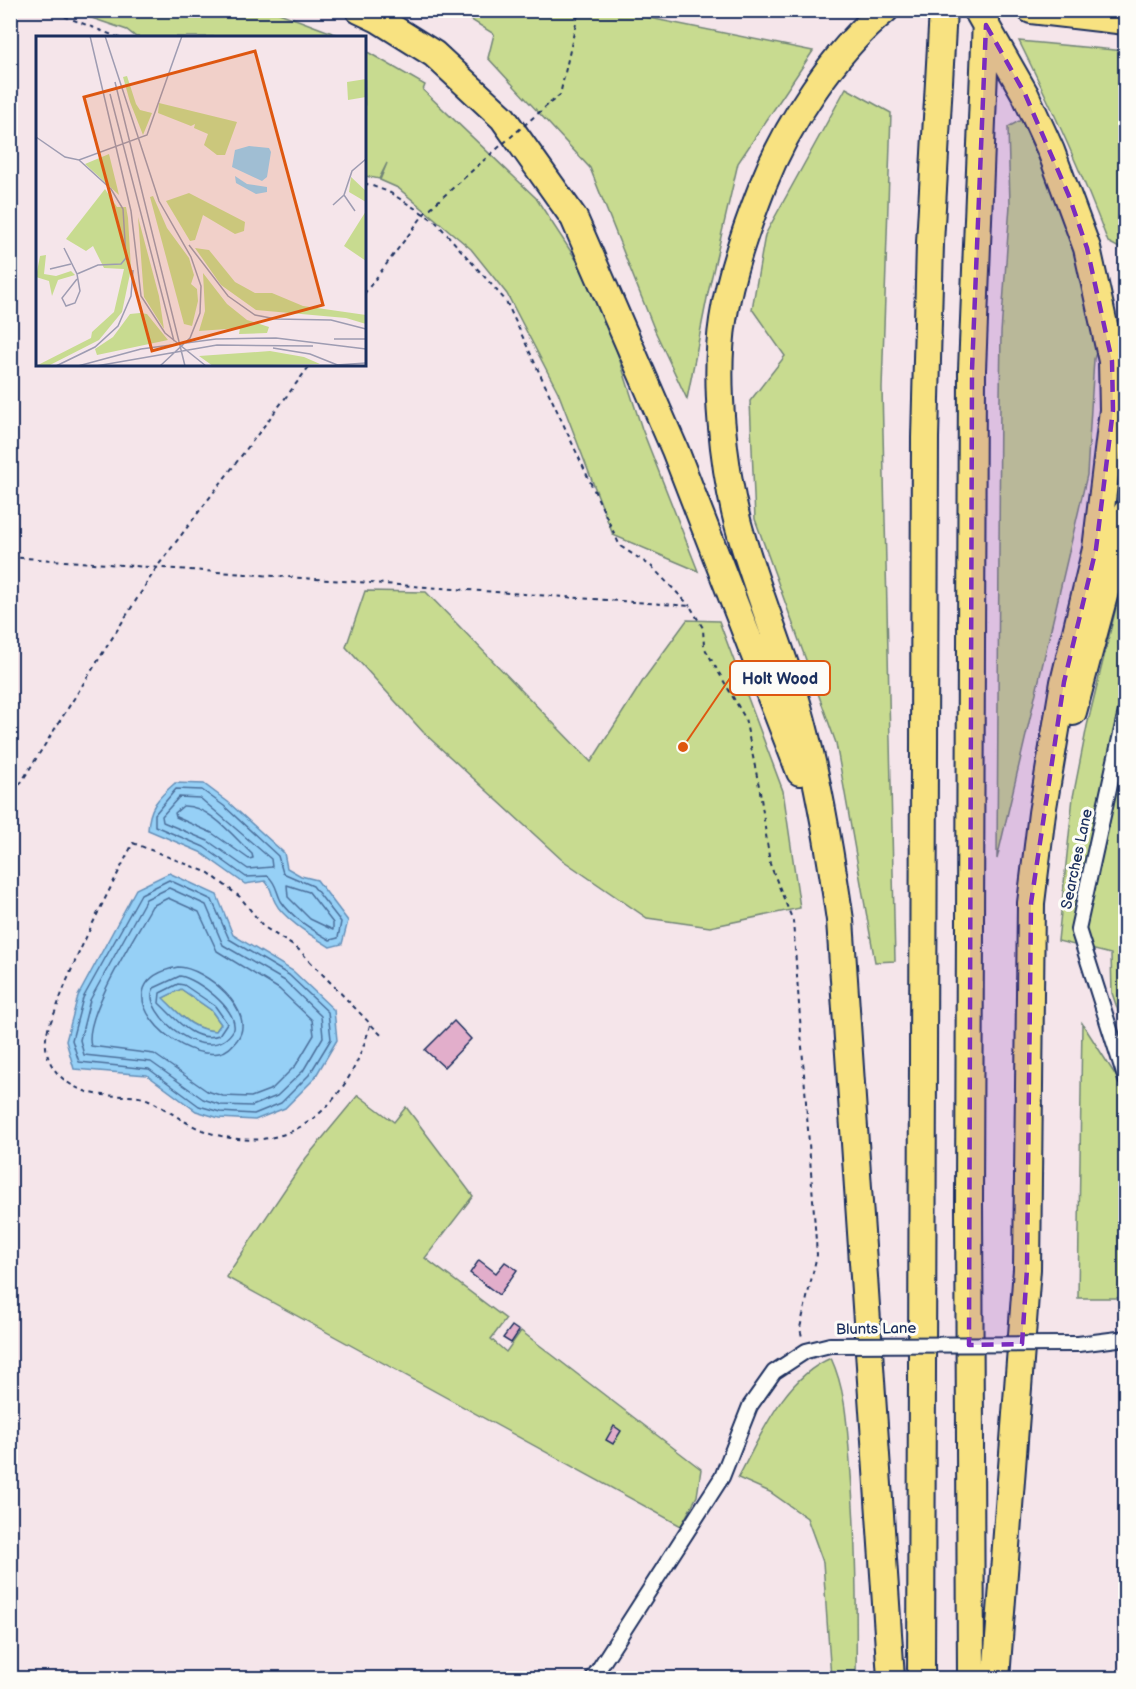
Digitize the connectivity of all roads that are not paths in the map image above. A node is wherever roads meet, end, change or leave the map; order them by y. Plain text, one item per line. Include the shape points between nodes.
1 (359, 10) edge
2 (885, 10) edge
3 (943, 10) edge
4 (977, 10) edge
5 (987, 10) edge
6 (1031, 10) edge
7 (1125, 21) edge
8 (1125, 513) edge
9 (1125, 711) edge
10 (1042, 813) junction
11 (832, 866) junction
12 (1125, 1080) edge
13 (1125, 1338) edge
14 (593, 1678) edge
15 (891, 1678) edge
16 (921, 1678) edge
17 (971, 1678) edge
18 (996, 1678) edge

1 - 11 highway via 434,54 503,118 574,218 680,460 782,722
2 - 11 highway via 819,81 775,154 738,250 722,321 724,453 738,522 805,732
3 - 16 highway via 925,438
4 - 10 highway via 1037,121 1087,248 1112,361 1113,410 1096,549 1064,682
5 - 17 highway via 972,370
6 - 7 highway
8 - 10 highway via 1084,675
9 - 12 street, Searches Lane via 1078,928
10 - 18 highway via 1031,903 1028,1269
11 - 15 highway via 841,931
13 - 14 street, Blunts Lane, bridge via 1078,1344 830,1345 806,1351 774,1372 750,1406 722,1477

